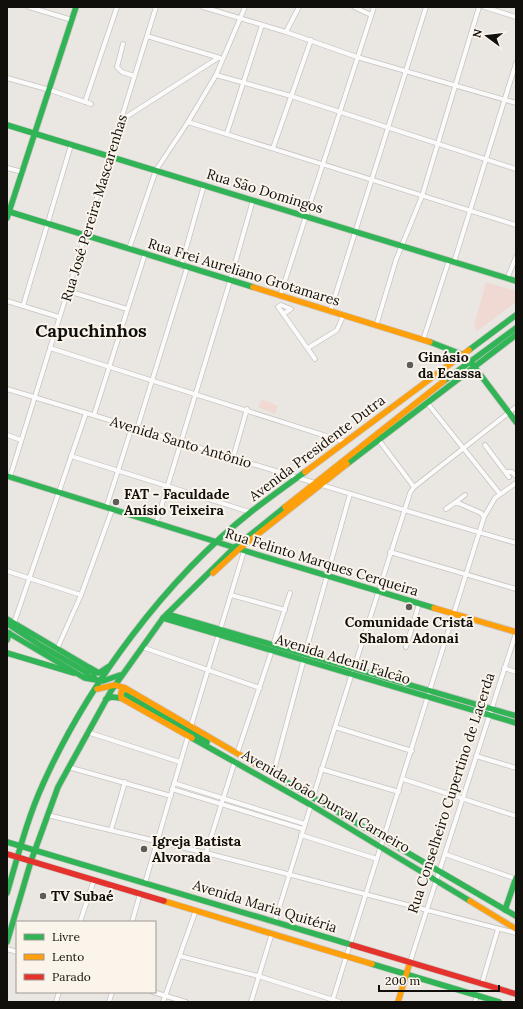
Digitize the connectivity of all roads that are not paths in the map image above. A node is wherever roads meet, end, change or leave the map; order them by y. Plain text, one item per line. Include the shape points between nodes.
1 (29, 7) edge
2 (76, 7) edge
3 (117, 7) edge
4 (156, 7) edge
5 (203, 7) edge
6 (245, 7) edge
7 (299, 7) edge
8 (354, 7) edge
9 (374, 7) edge
10 (426, 7) edge
11 (479, 7) edge
12 (484, 7) edge
13 (371, 15) junction
14 (516, 17) edge
15 (240, 18) junction
16 (72, 20) junction
17 (262, 25) junction
18 (286, 32) junction
19 (147, 36) junction
20 (311, 40) junction
21 (123, 44) dead end
22 (357, 57) junction
23 (220, 58) junction
24 (516, 63) edge
25 (407, 70) junction
26 (216, 74) junction
27 (134, 76) junction
28 (7, 78) edge
29 (243, 82) junction
30 (456, 84) junction
31 (50, 90) junction
32 (291, 96) junction
33 (505, 100) junction
34 (85, 102) junction
35 (516, 103) edge
36 (91, 104) dead end
37 (338, 112) junction
38 (122, 119) junction
39 (188, 122) junction
40 (7, 125) edge
41 (388, 128) junction
42 (227, 133) junction
43 (36, 134) junction
44 (437, 143) junction
45 (71, 145) junction
46 (273, 148) junction
47 (111, 156) junction
48 (486, 158) junction
49 (322, 164) junction
50 (7, 168) edge
51 (516, 168) edge
52 (156, 170) junction
53 (23, 172) junction
54 (372, 180) junction
55 (204, 185) junction
56 (422, 196) junction
57 (253, 200) junction
58 (470, 210) junction
59 (8, 214) edge
60 (305, 217) junction
61 (48, 224) junction
62 (516, 225) edge
63 (356, 232) junction
64 (85, 236) junction
65 (403, 246) junction
66 (129, 249) junction
67 (145, 254) junction
68 (516, 257) edge
69 (451, 261) junction
70 (184, 267) junction
71 (507, 279) junction
72 (230, 281) junction
73 (516, 282) edge
74 (68, 291) junction
75 (280, 296) junction
76 (7, 301) edge
77 (23, 306) junction
78 (127, 309) junction
79 (330, 312) junction
80 (283, 314) dead end
81 (516, 315) edge
82 (343, 316) junction
83 (59, 317) junction
84 (376, 326) junction
85 (516, 328) edge
86 (516, 335) edge
87 (508, 338) junction
88 (423, 340) junction
89 (50, 348) junction
90 (308, 348) junction
91 (461, 354) junction
92 (315, 359) dead end
93 (470, 362) junction
94 (109, 366) junction
95 (475, 368) junction
96 (152, 380) junction
97 (445, 382) junction
98 (449, 388) junction
99 (7, 389) edge
100 (196, 393) junction
101 (34, 397) junction
102 (428, 404) junction
103 (516, 407) edge
104 (247, 409) junction
105 (86, 413) junction
106 (508, 413) junction
107 (94, 415) junction
108 (399, 422) junction
109 (516, 422) edge
110 (132, 427) junction
111 (137, 429) junction
112 (7, 435) edge
113 (377, 439) junction
114 (21, 440) junction
115 (181, 442) junction
116 (346, 442) junction
117 (485, 445) dead end
118 (462, 448) junction
119 (71, 456) junction
120 (233, 458) junction
121 (118, 471) junction
122 (506, 472) junction
123 (516, 476) edge
124 (9, 477) edge
125 (509, 477) dead end
126 (295, 478) junction
127 (317, 484) junction
128 (515, 484) edge
129 (167, 486) junction
130 (414, 487) junction
131 (59, 493) junction
132 (350, 494) junction
133 (500, 494) junction
134 (465, 495) dead end
135 (456, 502) junction
136 (109, 509) junction
137 (446, 509) dead end
138 (405, 511) junction
139 (251, 512) junction
140 (484, 517) junction
141 (156, 524) junction
142 (479, 533) junction
143 (216, 542) junction
144 (516, 544) edge
145 (239, 549) junction
146 (390, 552) junction
147 (7, 571) edge
148 (328, 575) junction
149 (466, 575) junction
150 (30, 578) junction
151 (516, 589) edge
152 (379, 591) junction
153 (290, 593) dead end
154 (81, 595) junction
155 (231, 595) junction
156 (420, 604) junction
157 (284, 610) junction
158 (455, 614) junction
159 (166, 615) junction
160 (7, 620) edge
161 (7, 623) edge
162 (14, 623) junction
163 (8, 631) edge
164 (220, 631) junction
165 (516, 632) edge
166 (23, 634) junction
167 (7, 640) edge
168 (406, 646) dead end
169 (142, 647) junction
170 (273, 647) junction
171 (57, 649) junction
172 (7, 653) edge
173 (305, 657) junction
174 (113, 664) junction
175 (504, 668) junction
176 (207, 669) junction
177 (353, 671) junction
178 (516, 672) edge
179 (88, 673) junction
180 (78, 674) junction
181 (123, 674) junction
182 (100, 682) junction
183 (115, 685) junction
184 (125, 688) junction
185 (260, 688) junction
186 (97, 689) junction
187 (430, 694) junction
188 (92, 696) junction
189 (123, 696) junction
190 (106, 699) junction
191 (490, 712) junction
192 (516, 716) edge
193 (516, 722) edge
194 (191, 726) junction
195 (335, 727) junction
196 (87, 732) junction
197 (188, 736) junction
198 (412, 751) junction
199 (237, 754) junction
200 (230, 755) junction
201 (476, 756) junction
202 (235, 761) junction
203 (180, 762) junction
204 (68, 766) junction
205 (322, 768) junction
206 (516, 768) edge
207 (273, 774) junction
208 (403, 779) junction
209 (125, 782) junction
210 (174, 783) junction
211 (172, 789) junction
212 (399, 792) junction
213 (171, 796) junction
214 (313, 797) junction
215 (462, 798) junction
216 (223, 799) junction
217 (311, 804) junction
218 (221, 805) junction
219 (244, 805) junction
220 (242, 811) junction
221 (47, 815) junction
222 (516, 816) edge
223 (304, 827) junction
224 (111, 830) junction
225 (301, 835) junction
226 (384, 838) junction
227 (157, 841) junction
228 (7, 842) edge
229 (21, 846) junction
230 (381, 847) junction
231 (35, 850) junction
232 (206, 853) junction
233 (7, 854) edge
234 (445, 854) junction
235 (18, 857) junction
236 (377, 859) junction
237 (31, 861) junction
238 (90, 867) junction
239 (439, 870) junction
240 (289, 874) junction
241 (91, 879) junction
242 (516, 879) edge
243 (436, 880) junction
244 (145, 883) junction
245 (7, 893) edge
246 (140, 894) junction
247 (366, 894) junction
248 (478, 894) junction
249 (479, 907) junction
250 (196, 910) junction
251 (427, 910) junction
252 (505, 910) junction
253 (516, 916) edge
254 (80, 921) edge
255 (132, 921) edge
256 (275, 921) junction
257 (498, 929) junction
258 (516, 929) edge
259 (272, 933) junction
260 (516, 933) edge
261 (7, 942) edge
262 (350, 944) junction
263 (180, 956) junction
264 (346, 956) junction
265 (410, 962) junction
266 (407, 974) junction
267 (258, 976) junction
268 (482, 983) junction
269 (156, 993) edge
270 (516, 994) edge
271 (477, 995) junction
272 (165, 996) junction
273 (332, 1001) edge
274 (163, 1002) edge
275 (186, 1002) edge
276 (251, 1002) edge
277 (340, 1002) edge
278 (398, 1002) edge
279 (475, 1002) edge
280 (499, 1002) edge

1 - 16 street
2 - 16 main road
3 - 34 street
4 - 19 street, Rua José Pereira Mascarenhas
5 - 15 street
6 - 15 street
7 - 18 street
8 - 13 street
9 - 13 street
10 - 25 street
11 - 30 street
12 - 14 street
13 - 22 street
15 - 17 street
15 - 23 street
16 - 31 main road
17 - 18 street
17 - 29 street
18 - 20 street
19 - 23 street
19 - 27 street, Rua José Pereira Mascarenhas
20 - 22 street
20 - 32 street
21 - 27 street via 117,67 122,72
22 - 25 street
22 - 37 street
23 - 26 street
23 - 38 street
24 - 33 street
25 - 30 street
25 - 41 street
26 - 29 street
26 - 39 street
27 - 38 street, Rua José Pereira Mascarenhas
28 - 31 street
29 - 32 street
29 - 42 street
30 - 33 street
30 - 44 street
31 - 34 street
31 - 43 main road
32 - 37 street
32 - 46 street
33 - 35 street
33 - 48 street
34 - 36 street
37 - 41 street
37 - 49 street
38 - 47 street, Rua José Pereira Mascarenhas
39 - 42 street
39 - 52 street
40 - 43 main road, Rua São Domingos
41 - 44 street
41 - 54 street
42 - 46 street
43 - 45 main road, Rua São Domingos
43 - 53 main road
44 - 48 street
44 - 56 street
45 - 47 main road, Rua São Domingos
45 - 61 street
46 - 49 street
47 - 52 main road, Rua São Domingos
47 - 64 street, Rua José Pereira Mascarenhas
48 - 51 street
48 - 58 street
49 - 54 street
49 - 60 street
50 - 53 street
52 - 55 main road, Rua São Domingos
52 - 66 street
53 - 59 main road
54 - 56 street
54 - 63 street
55 - 57 main road, Rua São Domingos
55 - 70 street
56 - 58 street
56 - 65 street
57 - 60 main road, Rua São Domingos
57 - 72 street
58 - 62 street
58 - 69 street
59 - 61 main road, Rua Frei Aureliano Grotamares
60 - 63 main road, Rua São Domingos
60 - 75 street
61 - 64 main road, Rua Frei Aureliano Grotamares
61 - 77 street
63 - 65 main road, Rua São Domingos
63 - 79 street
64 - 66 main road, Rua Frei Aureliano Grotamares
64 - 74 street, Rua José Pereira Mascarenhas
65 - 69 main road, Rua São Domingos
65 - 84 street via 396,260
66 - 67 main road, Rua Frei Aureliano Grotamares
67 - 70 main road, Rua Frei Aureliano Grotamares
67 - 78 street
68 - 71 street
69 - 71 main road, Rua São Domingos
69 - 88 street
70 - 72 main road, Rua Frei Aureliano Grotamares
70 - 96 street
71 - 73 main road, Rua São Domingos
72 - 75 main road, Rua Frei Aureliano Grotamares
72 - 100 street
74 - 78 street
74 - 83 street, Rua José Pereira Mascarenhas
75 - 79 main road, Rua Frei Aureliano Grotamares
76 - 77 street
77 - 83 street
78 - 94 street
79 - 82 main road, Rua Frei Aureliano Grotamares
80 - 90 street
81 - 91 main road, Avenida Presidente Dutra
82 - 84 main road, Rua Frei Aureliano Grotamares
82 - 90 street via 337,330
83 - 89 street, Rua José Pereira Mascarenhas
84 - 88 main road, Rua Frei Aureliano Grotamares
85 - 87 main road, Avenida Presidente Dutra
86 - 87 main road, Avenida Presidente Dutra
87 - 93 main road, Avenida Presidente Dutra
87 - 95 main road, Avenida Presidente Dutra
88 - 91 main road, Rua Frei Aureliano Grotamares
89 - 94 street
89 - 101 street, Rua José Pereira Mascarenhas
90 - 92 street
91 - 93 main road, Rua Frei Aureliano Grotamares
91 - 116 main road, Avenida Presidente Dutra
93 - 95 main road, Rua Frei Aureliano Grotamares
93 - 97 main road, Avenida Presidente Dutra
94 - 96 street
94 - 107 street
95 - 98 main road, Avenida Presidente Dutra
95 - 106 main road, Rua Frei Aureliano Grotamares
96 - 100 street
96 - 111 street
97 - 98 main road
97 - 108 main road, Avenida Presidente Dutra
98 - 102 main road, Avenida Presidente Dutra
99 - 101 street, Avenida Santo Antônio
100 - 104 street
100 - 115 street
101 - 105 street, Avenida Santo Antônio
101 - 114 street, Rua José Pereira Mascarenhas
102 - 108 main road, Avenida Presidente Dutra
102 - 118 street
103 - 106 street
104 - 116 street
104 - 120 street
105 - 107 street, Avenida Santo Antônio
105 - 119 street
106 - 109 main road, Rua Frei Aureliano Grotamares
106 - 118 street
107 - 110 street, Avenida Santo Antônio
108 - 113 main road, Avenida Presidente Dutra
110 - 111 street, Avenida Santo Antônio
110 - 121 street
111 - 115 street, Avenida Santo Antônio
112 - 114 street
113 - 127 main road, Avenida Presidente Dutra
113 - 130 street
114 - 124 street, Rua José Pereira Mascarenhas
115 - 120 street, Avenida Santo Antônio
115 - 129 street
116 - 126 main road, Avenida Presidente Dutra
117 - 122 street
118 - 130 street
118 - 133 street
119 - 121 street
119 - 131 street
120 - 126 street, Avenida Santo Antônio
121 - 129 street
121 - 136 street
122 - 123 street via 512,472
122 - 125 street
124 - 131 main road, Rua Felinto Marques Cerqueira
126 - 127 street, Avenida Santo Antônio
126 - 139 main road, Avenida Presidente Dutra
127 - 132 street, Avenida Santo Antônio
127 - 145 main road, Avenida Presidente Dutra
128 - 133 street
129 - 139 street
129 - 141 street
130 - 138 street via 407,499
131 - 136 main road, Rua Felinto Marques Cerqueira
131 - 150 street
132 - 138 street, Avenida Santo Antônio
132 - 148 street
133 - 140 street
134 - 135 street
135 - 137 street
135 - 140 street via 481,513
136 - 141 main road, Rua Felinto Marques Cerqueira
136 - 154 street
138 - 142 street, Avenida Santo Antônio
138 - 146 street
139 - 143 main road, Avenida Presidente Dutra
140 - 142 street
141 - 143 main road, Rua Felinto Marques Cerqueira
142 - 144 street, Avenida Santo Antônio
142 - 149 street
143 - 145 main road, Rua Felinto Marques Cerqueira
143 - 174 main road, Avenida Presidente Dutra via 156,609
145 - 148 main road, Rua Felinto Marques Cerqueira
145 - 155 street
145 - 159 main road, Avenida Presidente Dutra
146 - 149 street
146 - 152 street
147 - 150 street
148 - 152 main road, Rua Felinto Marques Cerqueira
148 - 173 street
149 - 151 street
149 - 158 street
150 - 154 street
150 - 162 street
152 - 156 main road, Rua Felinto Marques Cerqueira
152 - 177 street
153 - 157 street
154 - 171 street
155 - 157 street
155 - 164 street
156 - 158 main road, Rua Felinto Marques Cerqueira
156 - 168 street
157 - 170 street
158 - 165 main road, Rua Felinto Marques Cerqueira
158 - 187 street
159 - 164 main road, Avenida Adenil Falcão
159 - 169 main road, Avenida Presidente Dutra
160 - 162 main road
161 - 166 main road
162 - 171 main road
163 - 166 main road
163 - 167 main road
163 - 180 main road
164 - 170 main road, Avenida Adenil Falcão
164 - 176 street
165 - 175 street, Rua Conselheiro Cupertino de Lacerda
166 - 179 main road
169 - 176 street
169 - 181 main road, Avenida Presidente Dutra
170 - 173 main road, Avenida Adenil Falcão
170 - 185 street
171 - 179 main road
172 - 180 main road
173 - 177 main road, Avenida Adenil Falcão
173 - 207 street
174 - 179 main road via 103,672
174 - 182 main road, Avenida Presidente Dutra
175 - 178 street
175 - 191 street, Rua Conselheiro Cupertino de Lacerda
176 - 185 street
176 - 194 street
177 - 187 main road, Avenida Adenil Falcão
177 - 195 street
179 - 180 main road
179 - 182 main road via 94,682
179 - 188 main road
181 - 182 main road
181 - 183 main road, Avenida Presidente Dutra
181 - 184 main road
182 - 186 main road, Avenida Presidente Dutra
183 - 184 main road, Avenida João Durval Carneiro
183 - 186 main road
183 - 190 main road, Avenida Presidente Dutra
184 - 189 main road via 120,692
184 - 194 main road, Avenida João Durval Carneiro
185 - 199 street
186 - 188 main road, Avenida Presidente Dutra
187 - 191 main road, Avenida Adenil Falcão
187 - 198 street
188 - 229 main road, Avenida Presidente Dutra via 44,783
189 - 190 main road
189 - 197 main road, Avenida João Durval Carneiro
189 - 200 main road
190 - 196 main road, Avenida Presidente Dutra
191 - 192 main road, Avenida Adenil Falcão
191 - 193 main road, Avenida Adenil Falcão
191 - 201 street, Rua Conselheiro Cupertino de Lacerda
194 - 199 main road, Avenida João Durval Carneiro
195 - 198 street
195 - 205 street
196 - 203 street
196 - 204 main road, Avenida Presidente Dutra
197 - 202 main road, Avenida João Durval Carneiro
197 - 203 street
198 - 208 street
199 - 200 main road
199 - 207 main road, Avenida João Durval Carneiro
200 - 202 main road
201 - 206 street
201 - 215 street, Rua Conselheiro Cupertino de Lacerda
202 - 216 street
202 - 217 main road, Avenida João Durval Carneiro
203 - 210 street
204 - 209 street
204 - 221 main road, Avenida Presidente Dutra
205 - 212 street
205 - 214 street
207 - 214 main road, Avenida João Durval Carneiro
208 - 212 street
208 - 215 street
209 - 213 street
209 - 224 street
210 - 211 street
210 - 216 street
211 - 213 street
211 - 218 street
212 - 226 street
213 - 227 street
214 - 226 main road, Avenida João Durval Carneiro
215 - 222 street
215 - 234 street, Rua Conselheiro Cupertino de Lacerda
216 - 218 street
216 - 219 street
217 - 223 street
217 - 230 main road, Avenida João Durval Carneiro
218 - 220 street
218 - 232 street
219 - 220 street
219 - 223 street
220 - 223 street
221 - 224 street
221 - 231 main road, Avenida Presidente Dutra
223 - 225 street
224 - 227 street
225 - 236 street
225 - 240 street
226 - 230 street
226 - 239 main road, Avenida João Durval Carneiro
227 - 232 street
227 - 244 street
228 - 229 main road, Avenida Maria Quitéria
229 - 231 main road, Avenida Maria Quitéria
229 - 235 main road, Avenida Presidente Dutra
230 - 236 street
230 - 243 main road, Avenida João Durval Carneiro
231 - 237 main road, Avenida Presidente Dutra
231 - 238 main road, Avenida Maria Quitéria
232 - 240 street
233 - 235 main road, Avenida Maria Quitéria
234 - 239 street, Rua Conselheiro Cupertino de Lacerda
234 - 242 street
235 - 237 main road, Avenida Maria Quitéria
235 - 245 main road, Avenida Presidente Dutra
236 - 247 street
237 - 241 main road, Avenida Maria Quitéria
237 - 261 main road, Avenida Presidente Dutra
238 - 241 main road via 88,872
238 - 244 main road, Avenida Maria Quitéria
239 - 243 street, Rua Conselheiro Cupertino de Lacerda
239 - 248 main road, Avenida João Durval Carneiro
240 - 247 street
240 - 256 street
241 - 246 main road, Avenida Maria Quitéria
241 - 254 street
242 - 252 main road
243 - 249 main road, Avenida João Durval Carneiro
243 - 251 street, Rua Conselheiro Cupertino de Lacerda
244 - 256 main road, Avenida Maria Quitéria
246 - 250 main road, Avenida Maria Quitéria
246 - 255 street
247 - 251 street
247 - 262 street
248 - 249 main road via 488,902 485,907
248 - 252 main road, Avenida João Durval Carneiro
249 - 258 main road, Avenida João Durval Carneiro
250 - 259 main road, Avenida Maria Quitéria
250 - 263 street
251 - 257 street
251 - 265 street, Rua Conselheiro Cupertino de Lacerda
252 - 253 main road, Avenida João Durval Carneiro
256 - 262 main road, Avenida Maria Quitéria
257 - 260 street
257 - 268 street
259 - 264 main road, Avenida Maria Quitéria
259 - 267 street
262 - 264 street
262 - 265 main road, Avenida Maria Quitéria
263 - 267 street
263 - 272 street
264 - 266 main road, Avenida Maria Quitéria
264 - 273 street
265 - 266 main road
265 - 268 main road, Avenida Maria Quitéria
266 - 271 main road, Avenida Maria Quitéria
266 - 278 main road
267 - 273 street
267 - 276 street
268 - 270 main road, Avenida Maria Quitéria
269 - 272 street
271 - 279 street
271 - 280 main road, Avenida Maria Quitéria
272 - 274 street
272 - 275 street
273 - 277 street

